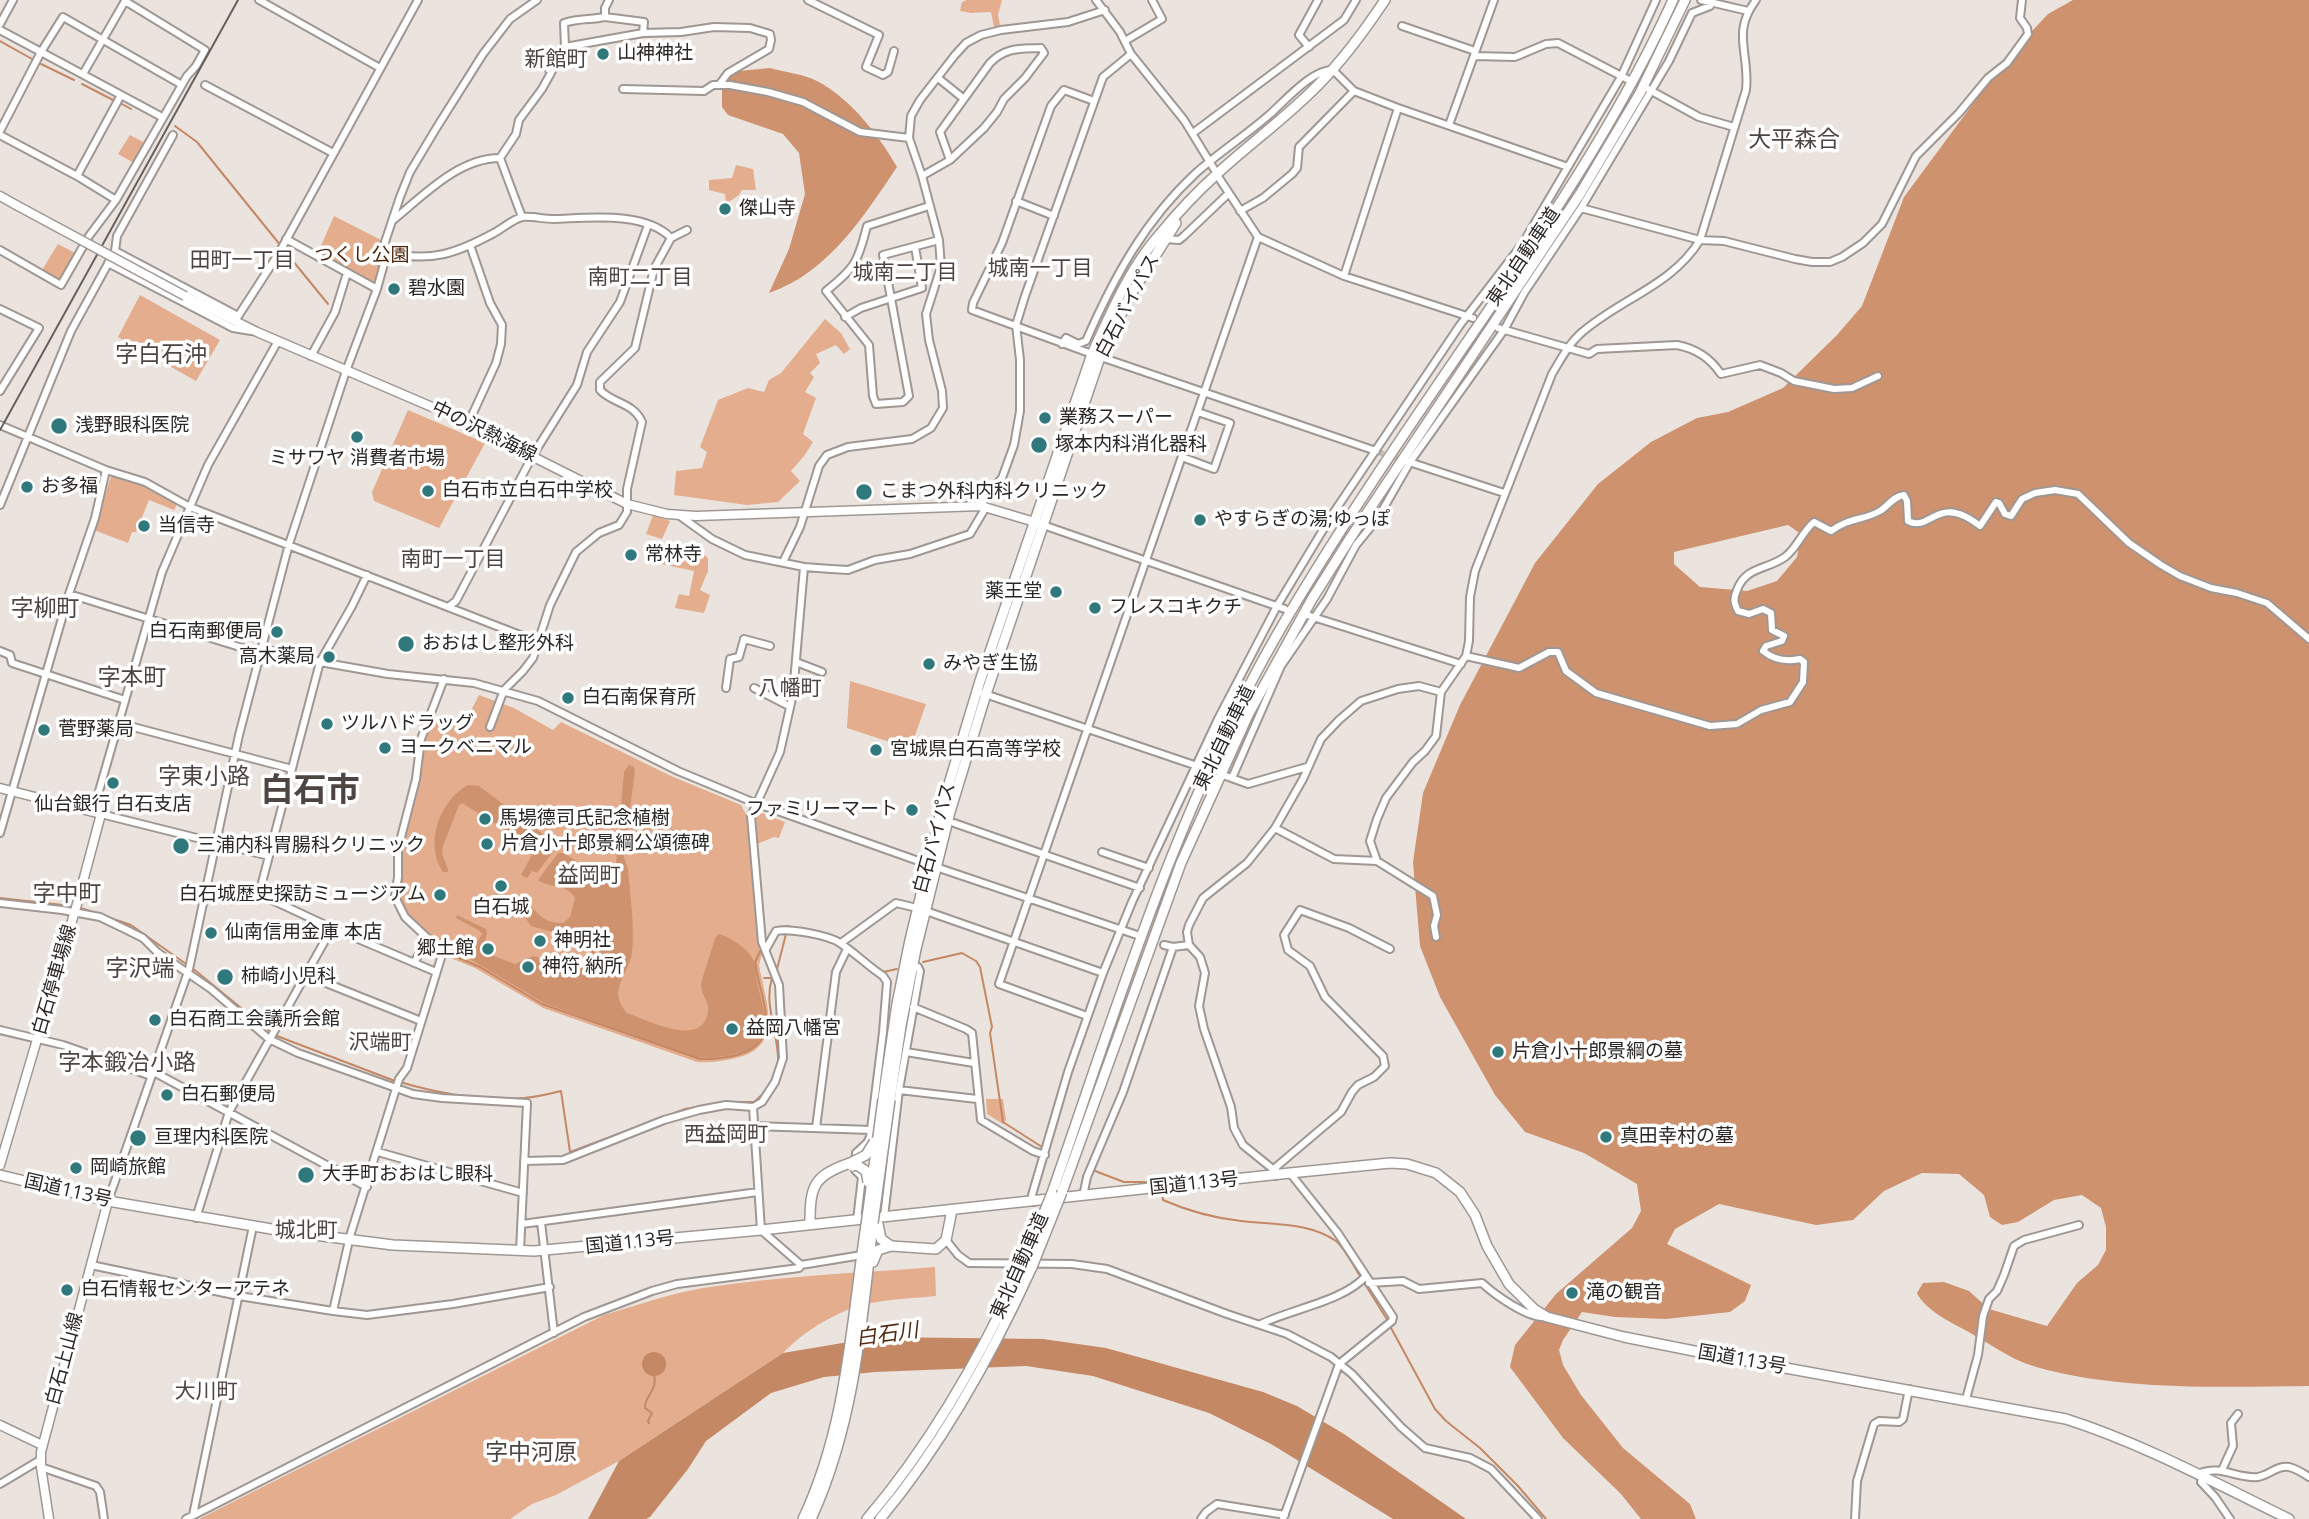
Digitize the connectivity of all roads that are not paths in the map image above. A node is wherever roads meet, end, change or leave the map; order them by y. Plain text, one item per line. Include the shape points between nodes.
1 (13, 0) edge
2 (259, 0) edge
3 (418, 0) edge
4 (537, 0) edge
5 (609, 0) edge
6 (808, 0) edge
7 (1097, 0) edge
8 (1152, 0) edge
9 (1318, 0) edge
10 (1356, 0) edge
11 (1385, 0) edge
12 (1494, 0) edge
13 (1656, 0) edge
14 (1673, 0) edge
15 (1685, 0) edge
16 (1700, 0) edge
17 (1756, 0) edge
18 (2022, 0) edge
19 (1712, 1) edge
20 (1105, 10) junction
21 (1748, 11) junction
22 (605, 17) junction
23 (0, 24) edge
24 (1402, 26) dead end
25 (0, 30) edge
26 (643, 33) junction
27 (102, 40) junction
28 (1125, 41) junction
29 (1309, 47) junction
30 (894, 51) dead end
31 (41, 52) junction
32 (1475, 53) junction
33 (1132, 54) junction
34 (380, 68) junction
35 (549, 70) dead end
36 (1333, 70) junction
37 (83, 74) junction
38 (938, 78) junction
39 (1624, 78) junction
40 (182, 85) junction
41 (205, 85) dead end
42 (719, 85) junction
43 (623, 89) dead end
44 (1650, 89) junction
45 (1354, 91) junction
46 (121, 95) junction
47 (964, 99) junction
48 (1094, 101) junction
49 (1398, 108) junction
50 (162, 117) junction
51 (1449, 125) junction
52 (1734, 127) junction
53 (0, 133) edge
54 (1193, 133) junction
55 (173, 135) dead end
56 (909, 138) junction
57 (333, 153) junction
58 (500, 158) junction
59 (950, 160) junction
60 (1209, 162) junction
61 (1568, 167) junction
62 (1214, 169) dead end
63 (77, 176) junction
64 (922, 176) junction
65 (1219, 177) dead end
66 (1228, 193) junction
67 (0, 196) edge
68 (1193, 199) junction
69 (116, 200) junction
70 (1016, 201) junction
71 (929, 206) junction
72 (1581, 208) junction
73 (1240, 211) junction
74 (1054, 216) junction
75 (522, 217) junction
76 (391, 222) junction
77 (648, 225) junction
78 (687, 230) dead end
79 (1258, 237) junction
80 (671, 238) junction
81 (1164, 239) junction
82 (939, 240) junction
83 (1700, 240) junction
84 (283, 245) junction
85 (470, 245) junction
86 (915, 247) junction
87 (0, 250) edge
88 (115, 251) junction
89 (387, 253) junction
90 (108, 262) junction
91 (347, 273) junction
92 (1344, 276) junction
93 (377, 289) junction
94 (892, 298) junction
95 (0, 309) edge
96 (845, 317) junction
97 (236, 318) junction
98 (1470, 318) junction
99 (1016, 325) junction
100 (1501, 329) junction
101 (257, 332) junction
102 (278, 341) junction
103 (1062, 344) junction
104 (1566, 349) junction
105 (311, 356) junction
106 (1096, 356) junction
107 (346, 371) junction
108 (1878, 376) dead end
109 (0, 391) edge
110 (1205, 392) junction
111 (1198, 412) junction
112 (468, 424) junction
113 (0, 425) edge
114 (28, 437) junction
115 (1377, 451) junction
116 (533, 455) junction
117 (1182, 457) junction
118 (1408, 462) junction
119 (106, 470) junction
120 (1504, 493) junction
121 (627, 504) junction
122 (0, 505) edge
123 (190, 507) junction
124 (984, 507) junction
125 (804, 512) junction
126 (680, 516) junction
127 (1039, 524) junction
128 (289, 544) junction
129 (1147, 561) junction
130 (783, 562) junction
131 (803, 566) junction
132 (367, 575) junction
133 (69, 594) junction
134 (1277, 606) junction
135 (448, 607) junction
136 (1285, 609) dead end
137 (1307, 615) dead end
138 (1316, 617) junction
139 (148, 619) junction
140 (2309, 639) edge
141 (538, 642) junction
142 (771, 646) dead end
143 (260, 650) junction
144 (0, 651) edge
145 (1466, 656) junction
146 (320, 662) junction
147 (796, 663) junction
148 (1461, 664) junction
149 (822, 672) dead end
150 (46, 675) junction
151 (444, 679) junction
152 (726, 688) dead end
153 (754, 688) dead end
154 (504, 690) junction
155 (982, 692) junction
156 (1441, 692) junction
157 (125, 700) junction
158 (789, 706) junction
159 (118, 723) junction
160 (490, 727) dead end
161 (1089, 729) junction
162 (236, 755) junction
163 (1196, 766) junction
164 (1307, 767) junction
165 (292, 769) junction
166 (1206, 769) dead end
167 (1223, 775) dead end
168 (1232, 778) junction
169 (0, 788) edge
170 (12, 790) junction
171 (755, 803) junction
172 (97, 813) junction
173 (954, 823) dead end
174 (1275, 828) junction
175 (0, 833) edge
176 (216, 843) junction
177 (1102, 852) dead end
178 (1044, 854) junction
179 (269, 856) junction
180 (1377, 861) junction
181 (932, 866) junction
182 (1149, 868) junction
183 (1140, 887) junction
184 (1029, 899) junction
185 (0, 903) edge
186 (76, 909) junction
187 (921, 910) junction
188 (332, 928) junction
189 (1120, 929) junction
190 (1137, 935) dead end
191 (1436, 937) dead end
192 (428, 938) junction
193 (842, 942) junction
194 (1014, 943) junction
195 (1164, 945) dead end
196 (1189, 945) junction
197 (765, 946) junction
198 (1173, 947) junction
199 (847, 949) junction
200 (1390, 949) dead end
201 (414, 963) junction
202 (913, 965) junction
203 (189, 968) junction
204 (436, 972) junction
205 (1103, 973) junction
206 (306, 975) junction
207 (902, 978) junction
208 (887, 982) junction
209 (913, 1007) junction
210 (1087, 1016) junction
211 (421, 1021) junction
212 (0, 1030) edge
213 (38, 1038) junction
214 (269, 1039) junction
215 (906, 1052) junction
216 (974, 1063) junction
217 (152, 1073) junction
218 (396, 1088) junction
219 (899, 1090) junction
220 (977, 1099) junction
221 (886, 1100) junction
222 (753, 1108) junction
223 (229, 1112) junction
224 (754, 1126) junction
225 (816, 1128) junction
226 (874, 1131) junction
227 (377, 1152) junction
228 (1045, 1155) junction
229 (524, 1161) junction
230 (851, 1164) junction
231 (0, 1165) edge
232 (1290, 1173) junction
233 (0, 1175) edge
234 (1276, 1176) junction
235 (367, 1186) junction
236 (758, 1192) junction
237 (1057, 1192) junction
238 (523, 1193) junction
239 (886, 1196) junction
240 (1083, 1196) junction
241 (859, 1198) junction
242 (108, 1201) junction
243 (1033, 1202) junction
244 (952, 1210) junction
245 (196, 1218) junction
246 (541, 1222) junction
247 (870, 1222) junction
248 (522, 1224) junction
249 (810, 1224) junction
250 (2079, 1225) dead end
251 (253, 1226) junction
252 (761, 1230) junction
253 (349, 1240) junction
254 (946, 1240) junction
255 (891, 1246) junction
256 (520, 1251) junction
257 (546, 1251) junction
258 (862, 1251) junction
259 (91, 1265) junction
260 (801, 1265) junction
261 (867, 1268) junction
262 (1364, 1281) junction
263 (550, 1287) junction
264 (239, 1296) junction
265 (333, 1311) junction
266 (1547, 1317) junction
267 (1261, 1324) junction
268 (554, 1333) junction
269 (1339, 1364) junction
270 (1909, 1389) junction
271 (1966, 1399) junction
272 (2238, 1414) dead end
273 (0, 1425) edge
274 (42, 1445) junction
275 (40, 1463) junction
276 (2222, 1470) junction
277 (2200, 1476) junction
278 (2309, 1478) edge
279 (0, 1484) edge
280 (816, 1501) junction
281 (193, 1515) junction
282 (1284, 1517) edge
283 (49, 1519) edge
284 (104, 1519) edge
285 (186, 1519) edge
286 (803, 1519) edge
287 (811, 1519) edge
288 (867, 1519) edge
289 (880, 1519) edge
290 (1201, 1519) edge
291 (1538, 1519) edge
292 (1855, 1519) edge
293 (2230, 1519) edge
294 (2289, 1519) edge

1 - 23 street
2 - 34 street
3 - 34 street
4 - 76 street via 510,19 460,88 410,172
5 - 22 street
6 - 30 street via 879,35 866,66 883,75
7 - 20 street
8 - 28 street via 1162,19
9 - 29 street via 1298,35
10 - 29 street via 1344,20
11 - 36 highway, 白石バイパス
12 - 32 street
13 - 39 street
14 - 237 highway, 東北自動車道 via 1581,171 1331,547 1237,709 1163,879
15 - 237 highway, 東北自動車道 via 1640,93 1587,183 1351,537 1249,713 1181,863
16 - 19 street
17 - 21 street
18 - 83 street via 2020,18 2028,34 2007,63 1916,156 1882,224 1863,243 1830,262 1812,262 1724,241
19 - 21 street
19 - 44 street via 1692,13
20 - 28 street
20 - 38 street via 1068,22 981,36 966,43
21 - 52 street via 1742,27 1746,90
22 - 26 street via 645,22
22 - 26 street via 564,23 565,47
24 - 32 street
25 - 31 street
26 - 42 street via 728,26 769,34 769,48 728,73
27 - 31 street via 64,17
27 - 37 street
27 - 40 street
27 - 40 street via 125,1 205,50
28 - 33 street
29 - 54 street
31 - 37 street
31 - 53 street
32 - 39 street via 1515,57 1558,43
32 - 51 street
33 - 48 street via 1103,77
33 - 54 street
34 - 57 street
35 - 58 street
36 - 45 street
36 - 60 street via 1320,71
36 - 68 highway, 白石バイパス
37 - 46 street
38 - 47 street
38 - 56 street via 911,116
39 - 61 street
40 - 50 street
41 - 57 street
42 - 43 street via 704,91
42 - 56 street via 803,102 860,132
44 - 52 street via 1699,117
44 - 72 street
45 - 49 street
45 - 73 street via 1300,145 1292,174
46 - 50 street
46 - 63 street
47 - 59 street via 940,132
47 - 59 street via 1000,53 1041,48 1044,53 998,112
48 - 70 street via 1064,90 1051,106
48 - 74 street
49 - 51 street
49 - 92 street
50 - 69 street
51 - 61 street
52 - 83 street
53 - 63 street
54 - 60 street
55 - 88 street via 117,236
56 - 64 street
57 - 84 street
58 - 75 street
58 - 76 street via 488,158 448,176
59 - 64 street
60 - 62 street
60 - 103 street via 1147,227 1108,292 1086,341 1078,344 1066,338
61 - 98 street via 1524,243
63 - 69 street
64 - 71 street
65 - 66 street
66 - 73 street
66 - 81 street via 1179,240
67 - 97 main road, 中の沢熱海線, bridge via 185,296
68 - 81 highway, 白石バイパス
68 - 106 highway, 白石バイパス via 1159,234 1133,271
69 - 87 street via 61,285
70 - 74 street
70 - 99 street via 972,310
71 - 82 street
71 - 96 street via 867,226 860,256 849,273 826,291
72 - 83 street
72 - 100 street
73 - 79 street
74 - 99 street
75 - 77 street via 610,216
75 - 85 street
76 - 89 street
77 - 80 street via 662,228
77 - 116 street via 620,302 587,352 577,385
78 - 80 street
79 - 92 street
79 - 110 street
80 - 121 street via 653,269 635,348 600,382 605,395 629,405 642,422
81 - 106 highway, 白石バイパス
82 - 86 street
82 - 125 street via 941,267 926,314 942,391 938,419 912,439 848,447 827,455
83 - 104 street via 1677,270 1605,315
84 - 91 street
84 - 97 street
85 - 89 street via 429,258
85 - 112 street via 502,325 496,363
86 - 94 street via 922,288
86 - 94 street via 883,256
88 - 90 street
88 - 97 street
89 - 93 street
90 - 101 street via 233,328
90 - 114 street via 71,331
91 - 93 street
91 - 105 street via 335,312
92 - 98 street
93 - 107 street
94 - 96 street
94 - 96 street via 909,396 903,402 876,404 869,345
95 - 109 street via 39,328
97 - 101 main road, 中の沢熱海線
98 - 115 street
99 - 103 street
99 - 124 street via 1020,411 1002,478 986,496
100 - 104 street
100 - 118 street
101 - 102 main road, 中の沢熱海線
102 - 105 main road, 中の沢熱海線
102 - 123 street via 208,465
103 - 106 street
104 - 108 street via 1589,355 1597,349 1677,345 1702,353 1721,374 1760,365 1794,381 1834,389 1852,388
104 - 120 street
105 - 107 main road, 中の沢熱海線
106 - 110 street
106 - 127 highway, 白石バイパス
107 - 112 main road, 中の沢熱海線
107 - 128 street
110 - 111 street
110 - 115 street
111 - 117 street
111 - 117 street via 1231,420 1213,473
112 - 116 main road, 中の沢熱海線
113 - 114 street
114 - 119 street
114 - 122 street
115 - 134 street
116 - 121 main road, 中の沢熱海線
116 - 135 street via 456,601
117 - 129 street
118 - 120 street
118 - 138 street
119 - 123 street via 145,482
119 - 133 street
120 - 145 street via 1475,570
121 - 126 main road, 中の沢熱海線
121 - 141 street via 619,525 599,533 576,552
123 - 128 street
123 - 139 street
124 - 125 main road, 中の沢熱海線
124 - 127 main road, 中の沢熱海線
124 - 131 street via 970,534 909,554 849,569
125 - 126 main road, 中の沢熱海線
125 - 130 street
126 - 130 street via 745,555
127 - 129 street
127 - 155 highway, 白石バイパス
128 - 132 street
128 - 143 street
129 - 134 street
129 - 161 street
130 - 131 street
131 - 147 street
132 - 135 street
132 - 146 street
133 - 139 street
133 - 150 street
134 - 136 street
134 - 163 street
135 - 141 street
137 - 138 street
138 - 148 street
138 - 168 street via 1281,666
139 - 143 street
139 - 157 street
140 - 145 street via 2267,603 2211,588 2161,565 2129,543 2084,498 2055,490 2022,499 2011,516 1996,502 1980,526 1948,510 1912,523 1904,495 1882,510 1849,519 1831,531 1814,522 1788,555 1748,573 1738,586 1734,599 1738,611 1753,614 1763,609 1771,613 1772,630 1784,636 1762,651 1789,662 1804,662 1803,682 1790,702 1761,710 1737,724 1710,726 1596,693 1566,671 1558,652 1519,668
141 - 154 street via 533,657
142 - 152 street via 744,639 739,657 730,659
143 - 146 street
143 - 162 street
144 - 150 street via 10,655 12,663
145 - 148 street
146 - 151 street
146 - 165 street
147 - 149 street
147 - 158 street
148 - 156 street
150 - 157 street
150 - 170 street
151 - 154 street
151 - 192 street via 421,739 398,849 395,897 405,917
153 - 158 street
154 - 160 street
154 - 171 street via 562,711 678,771
155 - 161 street
155 - 181 highway, 白石バイパス
156 - 164 street via 1419,686 1361,701 1321,738
156 - 180 street via 1436,736 1393,789 1377,818 1370,841
157 - 159 street
158 - 171 street via 780,752
159 - 162 street
159 - 172 street
161 - 163 street
161 - 178 street
162 - 165 street
162 - 176 street
163 - 166 street
163 - 182 street
164 - 168 street via 1248,784
164 - 174 street
165 - 179 street
167 - 168 street
169 - 170 main road
170 - 172 main road
170 - 175 street
171 - 181 street
171 - 197 street via 751,816
172 - 176 street
172 - 186 main road, 白石停車場線
173 - 178 street
174 - 180 street via 1334,859
174 - 196 street via 1247,863 1203,898 1186,932
176 - 179 street
176 - 203 street
177 - 182 street
178 - 183 street
178 - 184 street
179 - 188 street via 258,894
180 - 191 street via 1433,896
181 - 184 street
181 - 187 highway, 白石バイパス
182 - 183 street
183 - 189 street
184 - 189 street
184 - 194 street
185 - 186 street
186 - 203 street via 143,938 157,952
186 - 213 main road, 白石停車場線
187 - 193 street via 896,903
187 - 194 street
187 - 202 highway, 白石バイパス
187 - 207 highway, 白石バイパス
188 - 201 street
188 - 206 street
189 - 190 street
189 - 205 street
192 - 201 street
192 - 204 street via 441,954
193 - 197 street via 786,929 776,931
193 - 199 street
194 - 205 street
194 - 210 street via 999,984
195 - 198 street
196 - 198 street
196 - 234 street via 1200,957 1205,973 1199,1006 1234,1128 1243,1145
197 - 222 street via 778,979 783,1058 768,1095
198 - 240 street
199 - 208 street
199 - 225 street via 836,972
200 - 234 street via 1300,910 1284,935 1288,950 1310,966 1325,997 1383,1056 1385,1066 1357,1086 1341,1112 1276,1167
201 - 204 street
202 - 209 street via 919,971
202 - 221 highway, 白石バイパス
203 - 214 street
203 - 217 street
204 - 211 street
205 - 210 street
206 - 211 street
206 - 214 street
207 - 208 street
207 - 221 highway, 白石バイパス
208 - 226 street
209 - 215 street
209 - 216 street via 972,1033
210 - 228 street
211 - 218 street
212 - 213 street
213 - 217 street
213 - 231 main road, 白石停車場線
214 - 218 street
214 - 223 street
215 - 216 street
215 - 219 street
216 - 220 street
217 - 223 street
217 - 242 street
218 - 227 street
218 - 229 street via 442,1098 527,1103
219 - 220 street
219 - 239 street
220 - 228 street via 981,1120
221 - 226 highway, 白石バイパス, bridge
221 - 247 highway, 白石バイパス, bridge via 881,1196
222 - 224 street
222 - 229 street via 726,1105 688,1112 563,1160
223 - 235 street
223 - 245 street
224 - 225 street
224 - 236 street
225 - 226 street
226 - 230 highway, bridge via 873,1146
226 - 241 street via 856,1153 855,1170 862,1177
226 - 247 highway, 白石バイパス, bridge
227 - 235 street
227 - 238 street
228 - 243 street
229 - 238 street
230 - 247 highway, bridge via 866,1171
230 - 249 highway via 820,1177 815,1184
232 - 234 highway, 国道113号
232 - 262 street via 1337,1232
232 - 266 highway, 国道113号 via 1390,1163 1436,1173 1468,1203 1509,1284
233 - 242 highway, 国道113号
234 - 240 highway, 国道113号
235 - 253 street
236 - 246 street
236 - 252 street
237 - 288 highway, 東北自動車道, bridge via 985,1343 905,1471
237 - 289 highway, 東北自動車道, bridge via 1032,1268 996,1343 952,1418
238 - 248 street
239 - 241 street
239 - 247 street
240 - 243 highway, 国道113号
241 - 247 street
242 - 245 highway, 国道113号
242 - 259 main road, 白石上山線
243 - 244 highway, 国道113号
244 - 247 highway, 国道113号
244 - 254 highway
245 - 251 highway, 国道113号
246 - 248 street
246 - 257 street
247 - 249 highway, 国道113号
247 - 255 highway
247 - 258 highway, 白石バイパス
247 - 261 highway, 白石バイパス
248 - 256 street
249 - 252 highway, 国道113号
250 - 271 street via 2014,1246 1983,1316
251 - 253 highway, 国道113号
251 - 264 street
252 - 257 highway, 国道113号
252 - 260 street
253 - 256 highway, 国道113号
253 - 265 street
254 - 255 highway via 936,1249
254 - 267 street via 969,1263 1107,1269
255 - 261 highway via 878,1250
256 - 257 highway, 国道113号
257 - 263 street
258 - 260 street
258 - 261 highway, 白石バイパス
259 - 264 street
259 - 274 main road, 白石上山線
260 - 268 street via 677,1284 584,1317
261 - 280 highway, 白石バイパス via 839,1413
261 - 280 highway, 白石バイパス via 848,1406 838,1450
262 - 266 street via 1403,1281 1419,1289 1482,1283 1524,1312
262 - 267 street via 1335,1297
262 - 269 street via 1393,1317
263 - 265 street via 378,1315
263 - 268 street
264 - 265 street
264 - 281 street
266 - 270 highway, 国道113号 via 1688,1350
267 - 269 street
268 - 281 street
269 - 282 street
269 - 291 street via 1418,1443 1491,1469
270 - 271 highway, 国道113号
270 - 292 street via 1903,1419 1874,1424 1857,1481
271 - 277 highway, 国道113号 via 2067,1419
272 - 276 street via 2231,1423 2233,1446
273 - 274 main road
274 - 275 main road, 白石上山線
275 - 279 street
275 - 283 main road, 白石上山線
275 - 284 street via 96,1486
276 - 277 street via 2207,1470
276 - 278 street via 2258,1476 2282,1466
277 - 293 street
277 - 294 highway, 国道113号
280 - 286 highway, 白石バイパス
280 - 287 highway, 白石バイパス
281 - 285 street
282 - 290 street via 1217,1504

